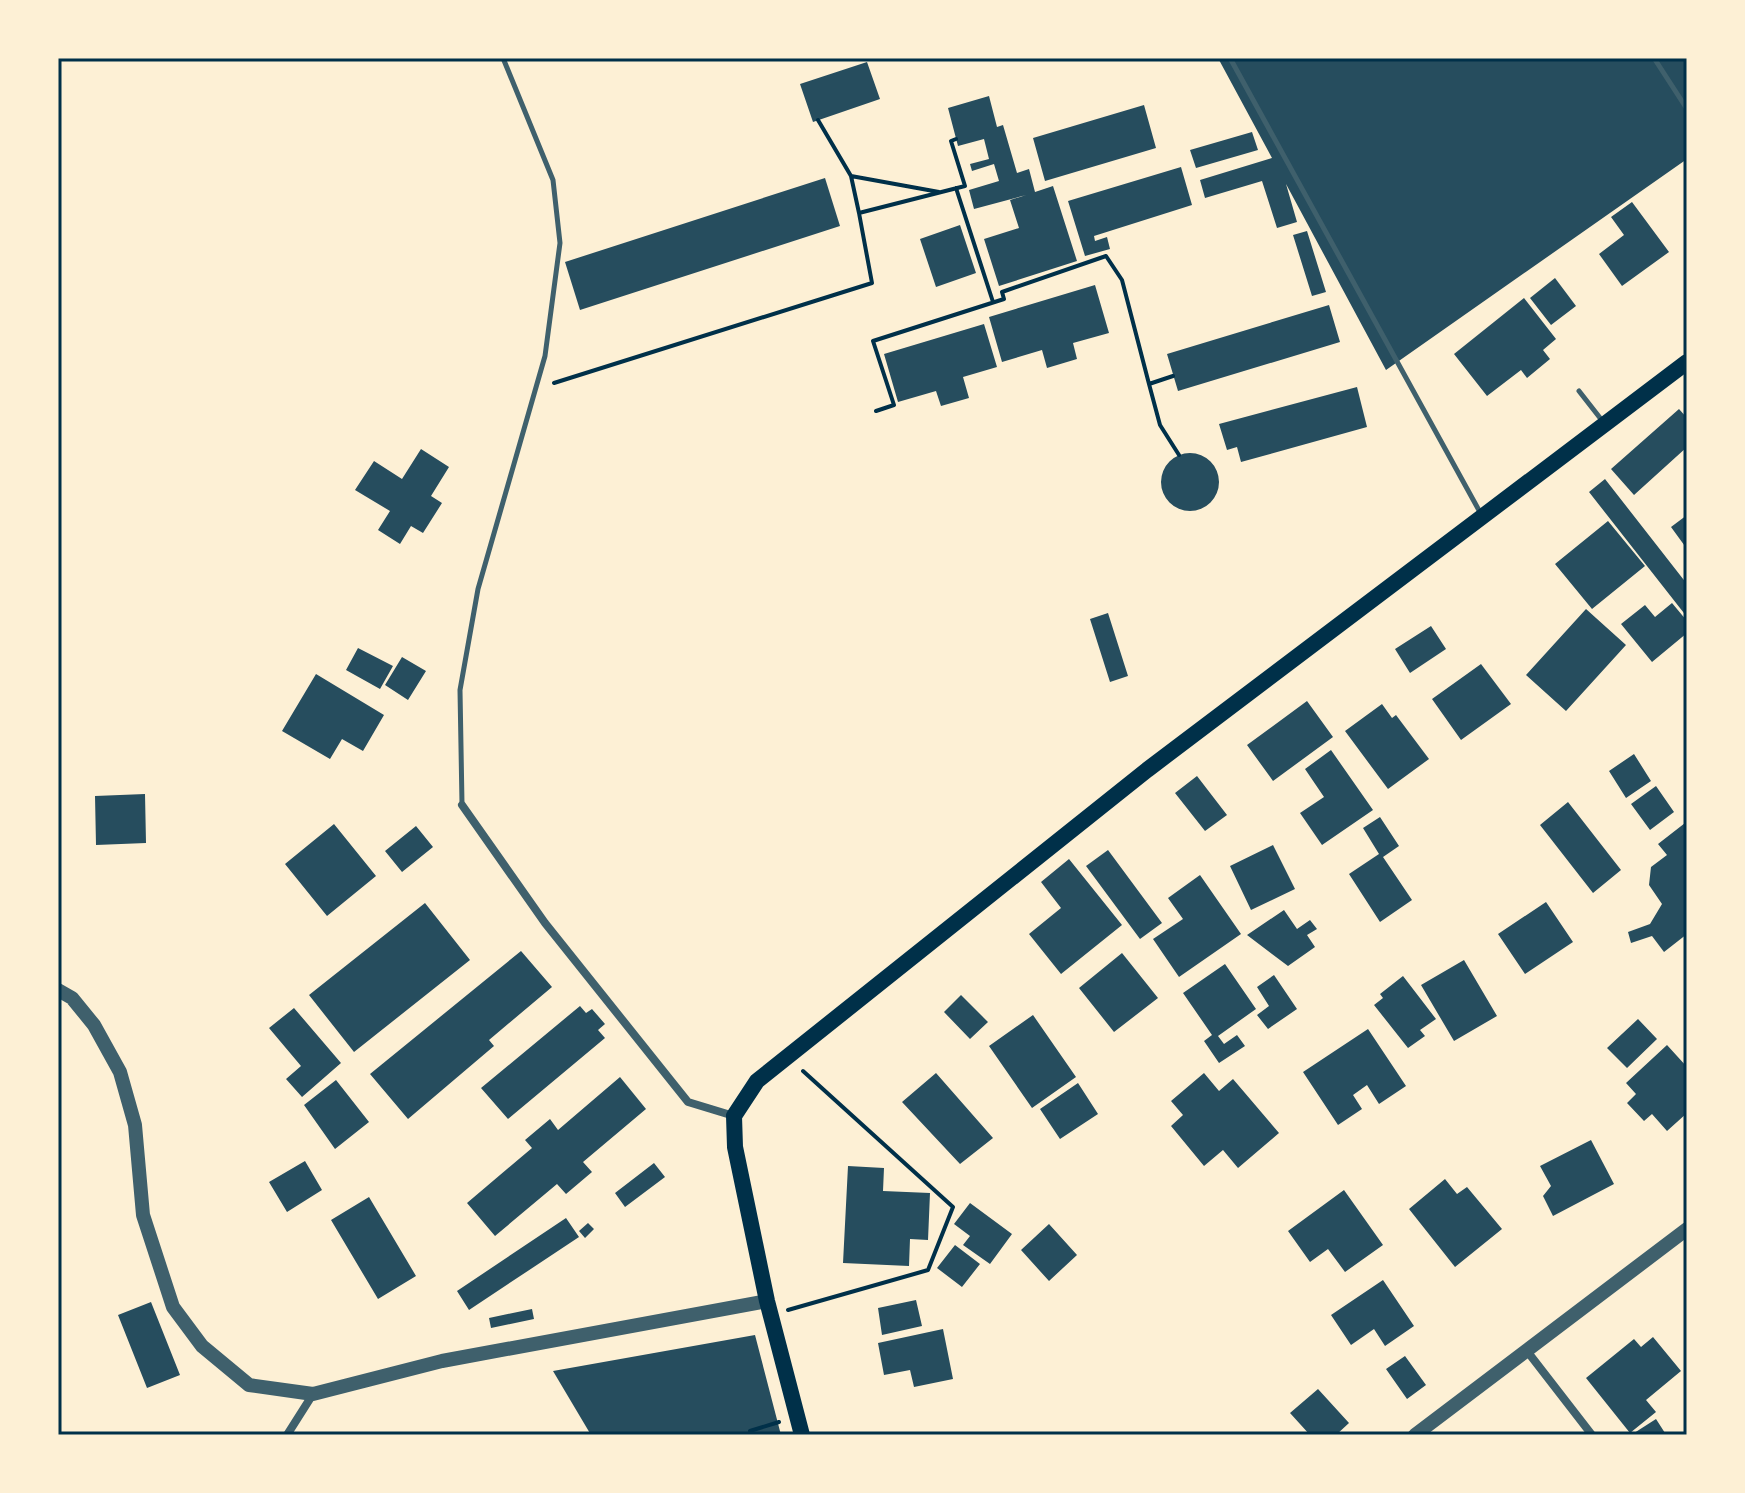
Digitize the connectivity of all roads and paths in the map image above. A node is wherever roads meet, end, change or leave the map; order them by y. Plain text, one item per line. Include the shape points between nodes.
1 (503, 58) edge
2 (1230, 58) edge
3 (1654, 58) edge
4 (1687, 109) edge
5 (818, 120) dead end
6 (956, 139) dead end
7 (851, 176) junction
8 (956, 188) junction
9 (940, 192) junction
10 (859, 213) junction
11 (993, 302) junction
12 (1687, 362) edge
13 (1173, 376) dead end
14 (1149, 384) junction
15 (536, 389) junction
16 (1579, 391) dead end
17 (876, 411) dead end
18 (1604, 424) junction
19 (1179, 455) dead end
20 (1482, 515) junction
21 (462, 805) joint
22 (58, 990) edge
23 (787, 1056) junction
24 (734, 1116) junction
25 (1687, 1229) edge
26 (769, 1308) junction
27 (1527, 1351) junction
28 (313, 1394) junction
29 (797, 1417) junction
30 (750, 1431) dead end
31 (287, 1435) edge
32 (802, 1435) edge
33 (1415, 1435) edge
34 (1592, 1435) edge

1 - 15 lane via 553,180 560,243
2 - 20 lane
3 - 4 lane
5 - 7 path
6 - 8 path via 951,141 965,186
7 - 9 path
7 - 10 path
8 - 9 path
8 - 11 path
9 - 10 path
10 - 15 path via 872,283
11 - 14 path via 1004,299 1002,292 1106,256 1122,280
11 - 17 path via 873,341 894,405
12 - 18 main road
13 - 14 path
14 - 19 path via 1160,425
15 - 21 lane via 478,589 465,661 460,690
16 - 18 lane
18 - 20 main road
20 - 23 main road via 1147,770
21 - 24 street via 545,923 688,1102
22 - 28 street via 72,998 94,1025 120,1072 135,1125 143,1215 173,1307 202,1346 249,1385
23 - 24 main road via 757,1081
23 - 26 path via 953,1207 928,1270
24 - 26 main road via 735,1147
25 - 27 street
26 - 28 street via 442,1361
26 - 29 main road
27 - 33 street
27 - 34 street
28 - 31 street
29 - 30 path
29 - 32 main road

